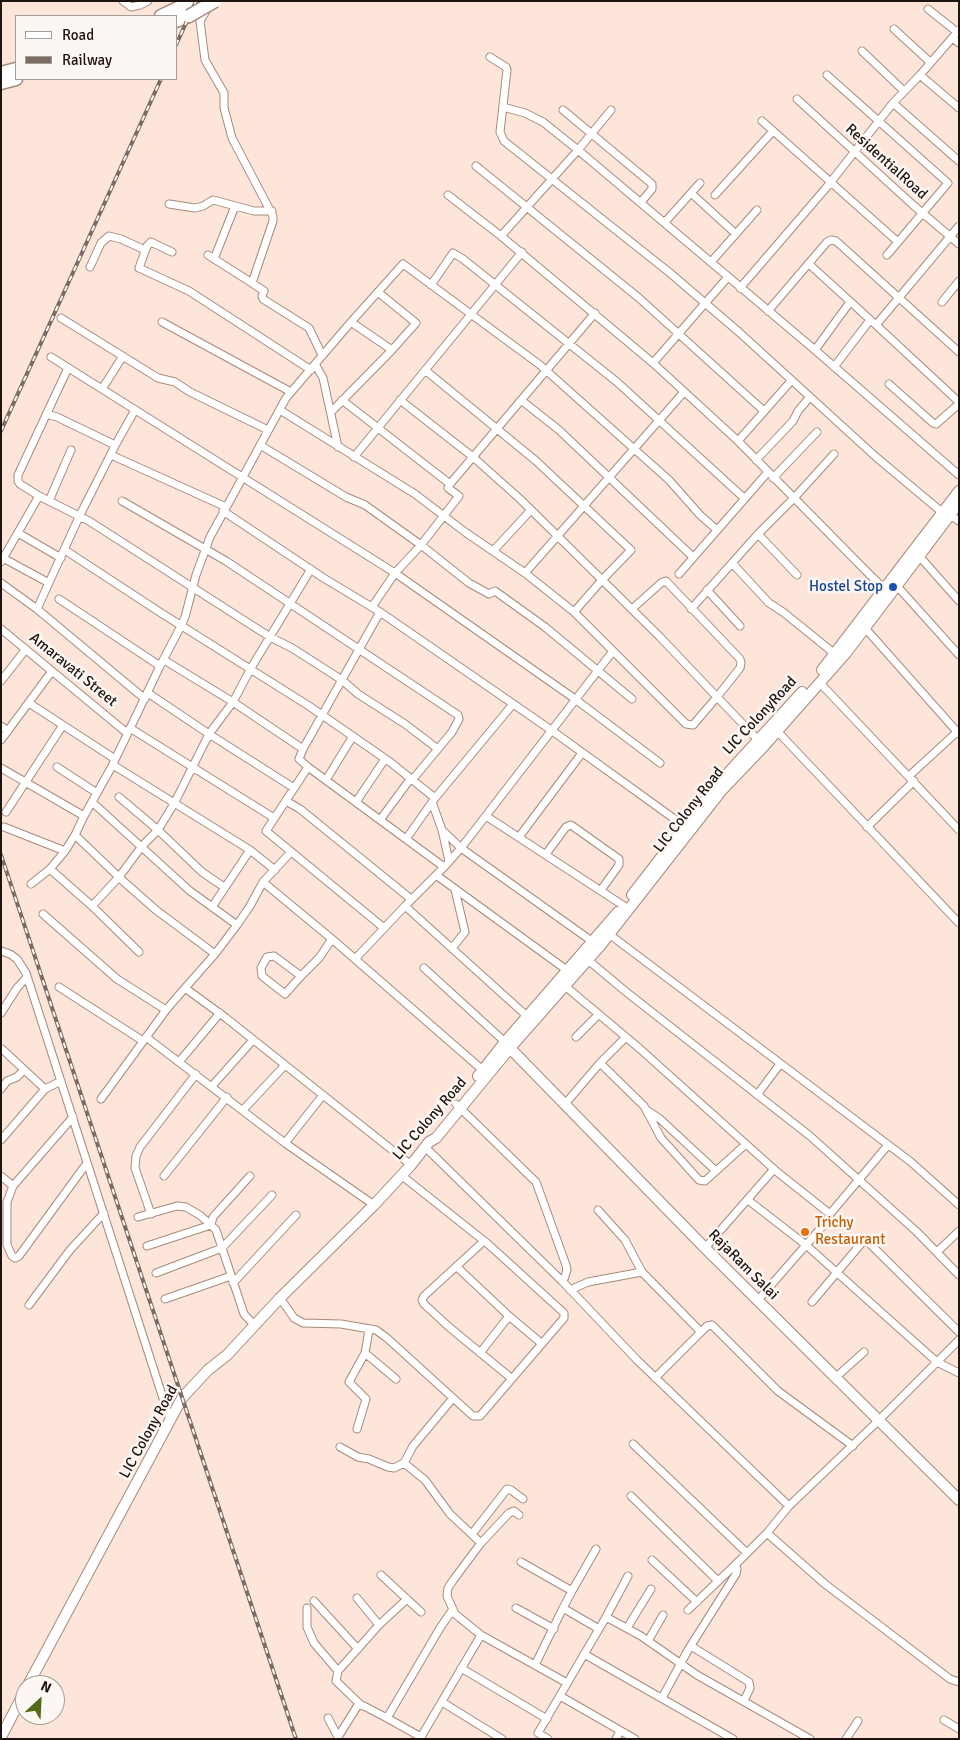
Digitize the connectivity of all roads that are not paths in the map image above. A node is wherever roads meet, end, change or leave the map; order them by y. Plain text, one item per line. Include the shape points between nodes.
1 (123, 1) edge
2 (148, 1) edge
3 (209, 1) edge
4 (215, 1) edge
5 (190, 7) edge
6 (928, 9) dead end
7 (164, 15) edge
8 (178, 20) edge
9 (894, 29) dead end
10 (956, 33) edge
11 (959, 43) edge
12 (862, 51) dead end
13 (490, 57) dead end
14 (930, 62) junction
15 (15, 69) edge
16 (1, 73) edge
17 (827, 75) dead end
18 (920, 75) junction
19 (15, 79) edge
20 (1, 83) edge
21 (904, 91) junction
22 (797, 99) dead end
23 (893, 103) junction
24 (503, 107) junction
25 (959, 108) edge
26 (563, 110) dead end
27 (611, 110) dead end
28 (762, 121) dead end
29 (879, 121) junction
30 (773, 131) junction
31 (591, 134) junction
32 (578, 150) junction
33 (855, 152) junction
34 (959, 161) edge
35 (476, 166) dead end
36 (553, 178) junction
37 (830, 182) junction
38 (700, 183) dead end
39 (691, 193) junction
40 (448, 195) dead end
41 (715, 195) dead end
42 (641, 202) junction
43 (169, 204) dead end
44 (235, 206) junction
45 (527, 206) junction
46 (757, 210) dead end
47 (272, 211) junction
48 (923, 213) junction
49 (665, 222) junction
50 (959, 226) edge
51 (736, 234) junction
52 (502, 236) junction
53 (950, 236) junction
54 (898, 242) junction
55 (959, 244) edge
56 (145, 250) junction
57 (172, 252) dead end
58 (522, 252) junction
59 (887, 255) dead end
60 (711, 262) junction
61 (809, 264) junction
62 (90, 267) dead end
63 (728, 277) junction
64 (959, 281) edge
65 (252, 283) junction
66 (495, 284) junction
67 (431, 285) junction
68 (740, 288) junction
69 (379, 293) junction
70 (899, 297) junction
71 (850, 302) junction
72 (942, 302) dead end
73 (705, 303) junction
74 (768, 311) junction
75 (595, 313) junction
76 (471, 314) junction
77 (61, 318) dead end
78 (162, 322) dead end
79 (351, 322) junction
80 (873, 323) junction
81 (679, 333) junction
82 (570, 343) junction
83 (392, 350) junction
84 (815, 350) junction
85 (959, 352) edge
86 (322, 355) junction
87 (123, 356) junction
88 (51, 357) dead end
89 (653, 363) junction
90 (312, 367) junction
91 (834, 367) junction
92 (68, 368) junction
93 (425, 370) junction
94 (546, 371) junction
95 (791, 381) junction
96 (889, 384) dead end
97 (102, 389) junction
98 (291, 392) junction
99 (684, 392) junction
100 (809, 398) junction
101 (342, 400) junction
102 (400, 400) junction
103 (522, 400) junction
104 (959, 403) edge
105 (135, 410) junction
106 (280, 410) junction
107 (764, 411) junction
108 (331, 412) junction
109 (46, 414) junction
110 (658, 421) junction
111 (378, 428) junction
112 (497, 429) junction
113 (268, 430) junction
114 (817, 432) dead end
115 (738, 441) junction
116 (115, 445) junction
117 (260, 445) junction
118 (338, 447) junction
119 (634, 449) junction
120 (71, 450) dead end
121 (834, 454) dead end
122 (111, 455) junction
123 (354, 457) junction
124 (473, 457) junction
125 (756, 460) junction
126 (771, 475) junction
127 (959, 475) edge
128 (242, 476) junction
129 (609, 478) junction
130 (450, 484) junction
131 (959, 491) edge
132 (39, 496) junction
133 (744, 498) junction
134 (794, 498) junction
135 (49, 501) junction
136 (122, 501) dead end
137 (959, 503) edge
138 (584, 505) junction
139 (224, 509) junction
140 (531, 510) junction
141 (444, 516) junction
142 (951, 516) edge
143 (79, 517) junction
144 (717, 530) junction
145 (18, 533) junction
146 (758, 534) junction
147 (558, 536) junction
148 (421, 545) junction
149 (65, 550) junction
150 (206, 550) junction
151 (493, 551) junction
152 (693, 557) junction
153 (920, 557) junction
154 (61, 558) junction
155 (2, 560) edge
156 (732, 563) junction
157 (311, 569) junction
158 (395, 573) junction
159 (525, 573) junction
160 (679, 574) dead end
161 (797, 575) dead end
162 (602, 580) junction
163 (1, 583) edge
164 (49, 583) junction
165 (193, 587) junction
166 (707, 590) junction
167 (891, 590) junction
168 (59, 599) dead end
169 (959, 601) edge
170 (290, 603) junction
171 (372, 607) junction
172 (38, 609) junction
173 (632, 609) junction
174 (691, 609) junction
175 (380, 612) junction
176 (574, 612) junction
177 (182, 626) junction
178 (740, 626) dead end
179 (865, 628) junction
180 (1, 629) edge
181 (270, 636) junction
182 (26, 649) junction
183 (360, 649) junction
184 (613, 651) junction
185 (835, 654) junction
186 (959, 656) edge
187 (162, 663) junction
188 (251, 668) junction
189 (598, 670) junction
190 (52, 671) junction
191 (821, 679) junction
192 (342, 680) junction
193 (1, 681) edge
194 (146, 696) junction
195 (717, 697) junction
196 (575, 699) junction
197 (632, 700) dead end
198 (233, 702) junction
199 (29, 703) junction
200 (513, 704) junction
201 (322, 715) junction
202 (63, 725) junction
203 (1, 726) edge
204 (129, 730) junction
205 (551, 730) junction
206 (8, 731) junction
207 (777, 731) junction
208 (958, 733) edge
209 (209, 734) junction
210 (353, 736) junction
211 (1, 740) edge
212 (761, 743) junction
213 (303, 749) junction
214 (438, 750) junction
215 (582, 753) junction
216 (385, 759) junction
217 (114, 762) junction
218 (660, 763) dead end
219 (57, 767) dead end
220 (308, 767) junction
221 (1, 768) edge
222 (192, 768) junction
223 (912, 778) junction
224 (412, 779) junction
225 (326, 780) junction
226 (26, 782) junction
227 (294, 788) junction
228 (97, 793) junction
229 (119, 797) dead end
230 (286, 800) junction
231 (434, 800) junction
232 (92, 802) junction
233 (175, 802) junction
234 (356, 802) junction
235 (6, 812) dead end
236 (84, 816) junction
237 (486, 816) junction
238 (274, 818) junction
239 (380, 820) junction
240 (4, 827) dead end
241 (867, 827) junction
242 (688, 829) junction
243 (158, 830) junction
244 (442, 830) junction
245 (959, 830) edge
246 (75, 835) junction
247 (520, 837) junction
248 (406, 839) junction
249 (142, 846) junction
250 (461, 848) junction
251 (250, 850) junction
252 (65, 851) junction
253 (291, 852) junction
254 (546, 854) junction
255 (447, 864) junction
256 (50, 870) junction
257 (275, 870) junction
258 (436, 875) junction
259 (119, 877) junction
260 (263, 882) junction
261 (31, 884) dead end
262 (224, 887) junction
263 (455, 890) junction
264 (602, 890) junction
265 (411, 899) junction
266 (92, 906) junction
267 (405, 906) junction
268 (624, 906) junction
269 (212, 907) junction
270 (43, 914) dead end
271 (959, 922) edge
272 (237, 925) junction
273 (384, 928) junction
274 (601, 938) junction
275 (332, 939) junction
276 (452, 948) junction
277 (1, 951) edge
278 (139, 952) dead end
279 (215, 954) junction
280 (356, 959) junction
281 (588, 960) junction
282 (424, 968) dead end
283 (568, 971) junction
284 (301, 976) junction
285 (27, 977) junction
286 (565, 986) junction
287 (59, 987) dead end
288 (185, 988) junction
289 (166, 1010) junction
290 (1, 1013) edge
291 (220, 1013) junction
292 (598, 1015) junction
293 (528, 1017) junction
294 (576, 1037) dead end
295 (626, 1037) junction
296 (144, 1039) junction
297 (253, 1040) junction
298 (508, 1045) junction
299 (2, 1050) edge
300 (179, 1062) junction
301 (600, 1063) junction
302 (780, 1064) junction
303 (285, 1065) junction
304 (24, 1070) junction
305 (485, 1072) junction
306 (196, 1074) junction
307 (61, 1081) junction
308 (212, 1086) junction
309 (1, 1089) edge
310 (45, 1090) junction
311 (323, 1095) junction
312 (757, 1095) junction
313 (227, 1097) junction
314 (101, 1099) dead end
315 (564, 1104) junction
316 (458, 1106) junction
317 (243, 1110) junction
318 (648, 1111) junction
319 (72, 1117) junction
320 (1, 1140) edge
321 (285, 1142) junction
322 (746, 1144) junction
323 (427, 1145) junction
324 (888, 1145) junction
325 (87, 1163) junction
326 (411, 1165) junction
327 (774, 1169) junction
328 (716, 1171) junction
329 (401, 1175) junction
330 (1, 1176) edge
331 (164, 1176) dead end
332 (250, 1176) dead end
333 (859, 1180) junction
334 (13, 1186) junction
335 (272, 1194) dead end
336 (748, 1200) junction
337 (374, 1205) junction
338 (959, 1205) edge
339 (598, 1210) dead end
340 (104, 1213) junction
341 (151, 1214) junction
342 (830, 1214) junction
343 (296, 1215) dead end
344 (138, 1217) dead end
345 (211, 1226) junction
346 (959, 1230) edge
347 (484, 1241) junction
348 (806, 1245) junction
349 (147, 1246) dead end
350 (222, 1248) junction
351 (705, 1248) junction
352 (937, 1252) junction
353 (457, 1267) junction
354 (642, 1272) junction
355 (836, 1272) junction
356 (156, 1273) dead end
357 (959, 1275) edge
358 (232, 1279) junction
359 (563, 1282) junction
360 (570, 1290) junction
361 (280, 1298) junction
362 (165, 1300) dead end
363 (758, 1300) junction
364 (812, 1302) dead end
365 (29, 1305) dead end
366 (509, 1316) junction
367 (255, 1326) junction
368 (368, 1330) junction
369 (701, 1332) junction
370 (959, 1332) edge
371 (959, 1340) edge
372 (542, 1343) junction
373 (365, 1352) junction
374 (864, 1352) dead end
375 (480, 1353) junction
376 (937, 1362) junction
377 (959, 1373) edge
378 (396, 1378) dead end
379 (511, 1378) junction
380 (656, 1378) junction
381 (836, 1378) junction
382 (453, 1398) junction
383 (170, 1420) junction
384 (878, 1421) junction
385 (357, 1429) dead end
386 (633, 1444) dead end
387 (853, 1446) junction
388 (340, 1447) dead end
389 (404, 1463) junction
390 (631, 1496) dead end
391 (523, 1499) dead end
392 (959, 1500) edge
393 (789, 1506) junction
394 (519, 1515) dead end
395 (767, 1533) junction
396 (472, 1534) junction
397 (481, 1543) junction
398 (596, 1550) dead end
399 (747, 1553) junction
400 (652, 1560) dead end
401 (522, 1562) dead end
402 (735, 1565) junction
403 (381, 1575) dead end
404 (628, 1576) dead end
405 (718, 1581) junction
406 (651, 1589) dead end
407 (572, 1591) junction
408 (357, 1598) dead end
409 (407, 1599) junction
410 (314, 1601) dead end
411 (696, 1602) junction
412 (307, 1608) dead end
413 (516, 1608) dead end
414 (563, 1608) junction
415 (453, 1609) junction
416 (688, 1610) dead end
417 (421, 1612) dead end
418 (663, 1616) dead end
419 (606, 1617) junction
420 (379, 1625) junction
421 (627, 1628) junction
422 (554, 1629) junction
423 (599, 1629) junction
424 (481, 1635) junction
425 (648, 1641) junction
426 (691, 1646) junction
427 (358, 1649) junction
428 (584, 1654) junction
429 (681, 1662) junction
430 (535, 1665) junction
431 (461, 1668) junction
432 (338, 1671) junction
433 (33, 1675) edge
434 (959, 1682) edge
435 (567, 1683) junction
436 (560, 1696) junction
437 (662, 1698) junction
438 (744, 1701) junction
439 (442, 1702) junction
440 (361, 1705) junction
441 (15, 1710) edge
442 (328, 1718) dead end
443 (387, 1718) junction
444 (547, 1719) junction
445 (944, 1720) dead end
446 (858, 1721) dead end
447 (959, 1729) edge
448 (620, 1731) junction
449 (536, 1736) edge
450 (1, 1737) edge
451 (339, 1738) edge
452 (422, 1738) edge
453 (502, 1739) edge
454 (548, 1739) edge
455 (616, 1739) edge
456 (635, 1739) edge
457 (734, 1739) edge
458 (810, 1739) edge
459 (846, 1739) edge

1 - 2 street via 130,7
3 - 47 street via 200,21 205,60 224,93 224,108 232,138
4 - 5 highway, bridge
5 - 7 highway
5 - 8 highway
6 - 10 street
9 - 14 street
10 - 11 street
10 - 14 street
12 - 21 street
13 - 24 street via 507,70
14 - 18 street
15 - 16 highway
17 - 29 street
18 - 21 street
18 - 25 street
19 - 20 highway
21 - 23 street
22 - 33 street, ResidentialRoad
23 - 29 street
23 - 34 street
24 - 32 street via 543,122
24 - 36 street via 501,137
26 - 31 street
27 - 31 street
28 - 30 street
29 - 33 street
29 - 48 street via 948,183
30 - 37 street
30 - 41 street
31 - 32 street
31 - 42 street via 652,184 652,189
32 - 36 street
32 - 42 street
33 - 37 street
33 - 48 street, ResidentialRoad
35 - 45 street
36 - 45 street
36 - 73 street
37 - 54 street
37 - 68 street
38 - 39 street
39 - 49 street
39 - 51 street
40 - 52 street
42 - 49 street
43 - 44 street via 195,208 213,200
44 - 47 street
44 - 65 street via 211,257
45 - 52 street
45 - 81 street
46 - 51 street
47 - 65 street via 273,221
48 - 53 street, ResidentialRoad
48 - 54 street
49 - 60 street
50 - 53 street
51 - 60 street
52 - 58 street
53 - 55 street, ResidentialRoad
53 - 70 street
54 - 59 street
56 - 57 street via 151,242
56 - 62 street via 109,236 101,243
56 - 90 street via 139,265 141,270 189,291
58 - 66 street
58 - 75 street
60 - 63 street
61 - 70 street via 827,242 836,241
61 - 71 street
61 - 74 street
63 - 68 street
63 - 73 street
64 - 72 street
65 - 86 street via 264,291 263,299 309,328
66 - 67 street via 453,253
66 - 76 street
66 - 82 street
67 - 69 street via 403,264
67 - 76 street
68 - 74 street
69 - 79 street
69 - 83 street via 416,323
70 - 80 street
70 - 85 street
71 - 80 street
71 - 84 street
73 - 81 street
73 - 95 street
74 - 84 street
75 - 82 street
75 - 89 street
76 - 93 street
76 - 94 street
77 - 87 street
78 - 98 street
79 - 83 street
79 - 86 street
80 - 91 street
80 - 104 street
81 - 89 street
81 - 107 street
82 - 94 street
82 - 110 street
83 - 101 street
84 - 91 street
86 - 90 street
87 - 97 street
87 - 113 street via 158,378 175,382
88 - 92 street
89 - 99 street
90 - 98 street
90 - 108 street via 322,378
91 - 127 street
92 - 97 street
92 - 109 street
93 - 102 street
93 - 112 street
94 - 103 street
94 - 119 street
95 - 100 street
95 - 107 street
96 - 104 street via 936,424
97 - 105 street
98 - 106 street
99 - 110 street
99 - 115 street
100 - 125 street
100 - 142 street via 876,457
101 - 108 street
101 - 111 street
102 - 111 street
102 - 124 street
103 - 112 street
103 - 129 street
105 - 116 street
105 - 128 street
106 - 113 street
106 - 118 street
107 - 115 street
108 - 118 street
109 - 116 street
109 - 132 street via 18,475 20,484
110 - 119 street
110 - 133 street
111 - 123 street
111 - 130 street
112 - 124 street
112 - 138 street
113 - 117 street
114 - 126 street
115 - 125 street
116 - 122 street
117 - 128 street
117 - 148 street via 365,505
118 - 123 street
119 - 129 street
119 - 144 street
120 - 135 street
121 - 134 street
122 - 139 street
122 - 143 street
123 - 141 street
124 - 130 street
124 - 140 street
125 - 126 street
126 - 133 street
126 - 134 street
128 - 139 street
128 - 158 street
129 - 138 street
129 - 152 street
130 - 141 street via 448,488 459,496
131 - 142 main road, LIC ColonyRoad
132 - 135 street
132 - 145 street
133 - 144 street
134 - 146 street
134 - 167 street
135 - 143 street
136 - 150 street
137 - 142 main road, LIC ColonyRoad
138 - 147 street
138 - 162 street via 631,550
139 - 150 street
139 - 157 street
140 - 147 street
140 - 151 street
141 - 148 street
141 - 151 street
142 - 153 main road, LIC ColonyRoad
142 - 167 main road, LIC ColonyRoad
143 - 149 street
143 - 165 street
144 - 152 street
145 - 154 street
145 - 155 street
146 - 156 street
146 - 161 street
147 - 159 street
147 - 162 street
148 - 158 street
148 - 189 street via 470,583 489,594 495,591
149 - 154 street
149 - 177 street
150 - 165 street
150 - 170 street
151 - 159 street
152 - 160 street
153 - 167 main road, LIC ColonyRoad
153 - 169 street
154 - 164 street
155 - 164 street
156 - 166 street
156 - 185 street via 769,603
157 - 170 street
157 - 171 street
158 - 171 street
158 - 196 street
159 - 176 street
162 - 173 street
162 - 176 street
163 - 172 street
164 - 172 street
165 - 177 street
165 - 181 street
166 - 174 street
166 - 178 street
167 - 179 main road
167 - 185 main road, LIC ColonyRoad
167 - 186 street
168 - 187 street
170 - 181 street
170 - 183 street
171 - 175 street
172 - 194 street
173 - 174 street via 663,581
173 - 195 street
174 - 195 street via 740,659 740,668
175 - 183 street
175 - 200 street
176 - 184 street
177 - 187 street
177 - 188 street
179 - 191 main road
179 - 208 street
180 - 182 street, Amaravati Street
181 - 188 street
181 - 192 street
182 - 190 street, Amaravati Street
182 - 193 street
183 - 192 street
183 - 214 street via 458,715 452,732
184 - 189 street
184 - 195 street via 689,726
185 - 191 main road, LIC ColonyRoad
187 - 194 street
187 - 198 street
188 - 198 street
188 - 201 street
189 - 196 street
189 - 197 street
190 - 199 street
190 - 204 street, Amaravati Street
191 - 207 main road
191 - 212 main road, LIC ColonyRoad
191 - 223 street
192 - 201 street
192 - 214 street
194 - 204 street
194 - 209 street
195 - 212 street
196 - 205 street
196 - 218 street
198 - 209 street
198 - 213 street
199 - 202 street
199 - 206 street
200 - 205 street
200 - 231 street
201 - 210 street
201 - 213 street
202 - 217 street
202 - 226 street
203 - 206 street
204 - 217 street
204 - 222 street, Amaravati Street
205 - 215 street
205 - 237 street
206 - 211 street
207 - 212 main road
207 - 241 street
208 - 223 street
209 - 222 street
209 - 227 street
210 - 216 street
210 - 225 street
212 - 242 main road, LIC ColonyRoad via 719,788
213 - 220 street via 299,759
214 - 224 street
215 - 242 street
215 - 247 street
216 - 224 street
216 - 234 street
217 - 228 street
217 - 233 street
219 - 228 street
220 - 225 street
220 - 227 street
221 - 226 street
222 - 233 street
222 - 238 street, Amaravati Street
223 - 241 street
223 - 245 street
224 - 231 street
224 - 239 street
225 - 234 street
226 - 235 street
226 - 236 street
227 - 230 street
228 - 232 street
229 - 243 street
230 - 238 street
230 - 265 street
231 - 244 street
231 - 248 street
232 - 236 street
232 - 249 street
233 - 243 street
233 - 251 street
234 - 239 street
236 - 246 street
237 - 247 street
237 - 250 street
238 - 253 street via 266,831
239 - 248 street
240 - 252 street
241 - 271 street
242 - 268 main road, LIC ColonyRoad
242 - 274 main road, LIC Colony Road
243 - 249 street
243 - 262 street via 202,872
244 - 250 street
244 - 255 street
246 - 252 street
246 - 259 street
247 - 254 street
248 - 255 street
249 - 259 street
249 - 269 street
250 - 255 street
250 - 274 street
251 - 257 street
251 - 262 street
252 - 256 street
253 - 257 street
253 - 273 street
254 - 264 street
254 - 264 street via 571,825 619,859 619,865
255 - 258 street
256 - 261 street
256 - 266 street
257 - 260 street
258 - 263 street
258 - 265 street
259 - 266 street
259 - 279 street via 156,910
260 - 272 street
260 - 275 street
262 - 269 street
263 - 276 street via 465,932
263 - 283 street
264 - 268 street
265 - 267 street
266 - 278 street
267 - 273 street
267 - 276 street
268 - 274 main road, LIC ColonyRoad
269 - 272 street
270 - 289 street via 118,979
272 - 279 street
273 - 280 street
274 - 281 main road, LIC Colony Road
274 - 283 main road, LIC ColonyRoad
274 - 302 street
275 - 280 street
275 - 284 street
276 - 293 street
277 - 285 street via 16,959
279 - 288 street
280 - 305 street
281 - 286 main road, LIC Colony Road
281 - 312 street
282 - 298 street
283 - 293 main road, LIC ColonyRoad
284 - 284 street via 284,994 262,976 261,968 267,957 274,956
285 - 290 street
285 - 307 street
286 - 292 street
286 - 298 main road, LIC Colony Road
287 - 296 street
288 - 289 street
288 - 291 street
289 - 296 street
291 - 297 street
291 - 300 street
292 - 294 street
292 - 295 street
293 - 298 main road, LIC ColonyRoad
295 - 301 street
295 - 322 street
296 - 300 street
296 - 314 street
297 - 303 street
297 - 308 street
298 - 305 main road, LIC Colony Road
298 - 315 main road, RajaRam Salai
299 - 304 street
300 - 306 street
301 - 315 street
301 - 318 street
302 - 312 street
302 - 324 street
303 - 311 street
303 - 317 street
304 - 309 street
304 - 310 street
305 - 316 main road
306 - 308 street
306 - 341 street via 136,1156 135,1168
307 - 310 street
307 - 319 street
308 - 313 street
310 - 320 street
311 - 321 street
311 - 326 street
312 - 333 street
313 - 317 street
313 - 331 street
315 - 351 main road, RajaRam Salai
316 - 323 main road via 431,1134
316 - 359 street via 536,1182 566,1265
317 - 321 street
318 - 328 street
318 - 328 street via 661,1138 699,1180 705,1181
319 - 325 street
319 - 334 street
321 - 337 street
322 - 327 street
322 - 328 street
323 - 326 main road, LIC Colony Road
323 - 359 street
324 - 333 street
324 - 338 street
325 - 334 street via 15,1258 7,1245 8,1202
325 - 340 street
326 - 329 main road, LIC Colony Road
327 - 336 street
327 - 342 street
329 - 337 main road, LIC Colony Road
329 - 347 street
330 - 334 street
332 - 345 street via 214,1217
333 - 342 street
333 - 352 street
335 - 350 street
336 - 348 street
336 - 351 street
337 - 361 main road, LIC Colony Road
339 - 354 street via 629,1246
340 - 365 street via 70,1250
340 - 383 street
341 - 344 street
341 - 345 street via 177,1206 186,1207
342 - 348 street
343 - 358 street
345 - 349 street
345 - 350 street via 216,1230
346 - 352 street
347 - 353 street
347 - 372 street via 564,1313 564,1318
348 - 355 street
348 - 363 street
350 - 356 street
350 - 358 street
351 - 363 main road, RajaRam Salai
352 - 357 street
353 - 366 street
353 - 375 street via 422,1300
354 - 360 street via 588,1282
354 - 369 street
355 - 364 street
355 - 370 street via 864,1239
355 - 376 street
358 - 362 street
358 - 367 street via 244,1314
359 - 360 street
360 - 380 street
361 - 367 main road, LIC Colony Road
361 - 368 street via 294,1318 303,1323 341,1324
363 - 381 main road, RajaRam Salai
366 - 372 street
366 - 375 street
367 - 383 main road, LIC Colony Road via 182,1398
368 - 373 street
368 - 382 street via 376,1330 387,1338
369 - 380 street
369 - 387 street via 709,1325 716,1327 778,1391
371 - 376 street
372 - 379 street
373 - 378 street
373 - 385 street via 349,1382 366,1399
374 - 381 street
375 - 379 street
376 - 377 street
376 - 384 street
379 - 382 street via 480,1416 474,1416
380 - 393 street
381 - 384 main road, RajaRam Salai
382 - 389 street via 413,1446
383 - 433 main road, LIC Colony Road
384 - 387 street
384 - 392 main road, RajaRam Salai
386 - 399 street
387 - 393 street
388 - 389 street via 388,1467
389 - 396 street via 425,1480 450,1514
390 - 405 street
391 - 396 street via 507,1489
393 - 395 street
394 - 397 street via 509,1512
395 - 399 street
395 - 434 street via 825,1584 944,1675
396 - 397 street
397 - 415 street via 448,1588 447,1596
398 - 407 street
399 - 402 street
400 - 411 street
401 - 407 street
402 - 405 street
402 - 426 street via 736,1574
403 - 409 street
404 - 419 street
405 - 411 street
406 - 421 street
407 - 414 street
408 - 420 street
409 - 417 street
409 - 420 street
410 - 427 street
411 - 416 street
412 - 432 street via 307,1627 314,1643
413 - 422 street
414 - 422 street
414 - 423 street
415 - 424 street
415 - 443 street
418 - 425 street
419 - 421 street
419 - 423 street
420 - 427 street
421 - 425 street
422 - 430 street
423 - 428 street
424 - 430 street
424 - 431 street
425 - 429 street
426 - 429 street
426 - 438 street via 749,1682
427 - 432 street
428 - 435 street
428 - 437 street
429 - 437 street
429 - 438 street
430 - 435 street
431 - 439 street
431 - 444 street
432 - 440 street via 336,1681
435 - 436 street
436 - 444 street
436 - 448 street
437 - 457 street
438 - 458 street
439 - 452 street
439 - 453 street
440 - 443 street
440 - 451 street via 356,1707
441 - 450 main road
442 - 451 street
443 - 452 street
444 - 449 street
445 - 447 street
446 - 459 street
448 - 455 street
448 - 456 street
449 - 454 street

